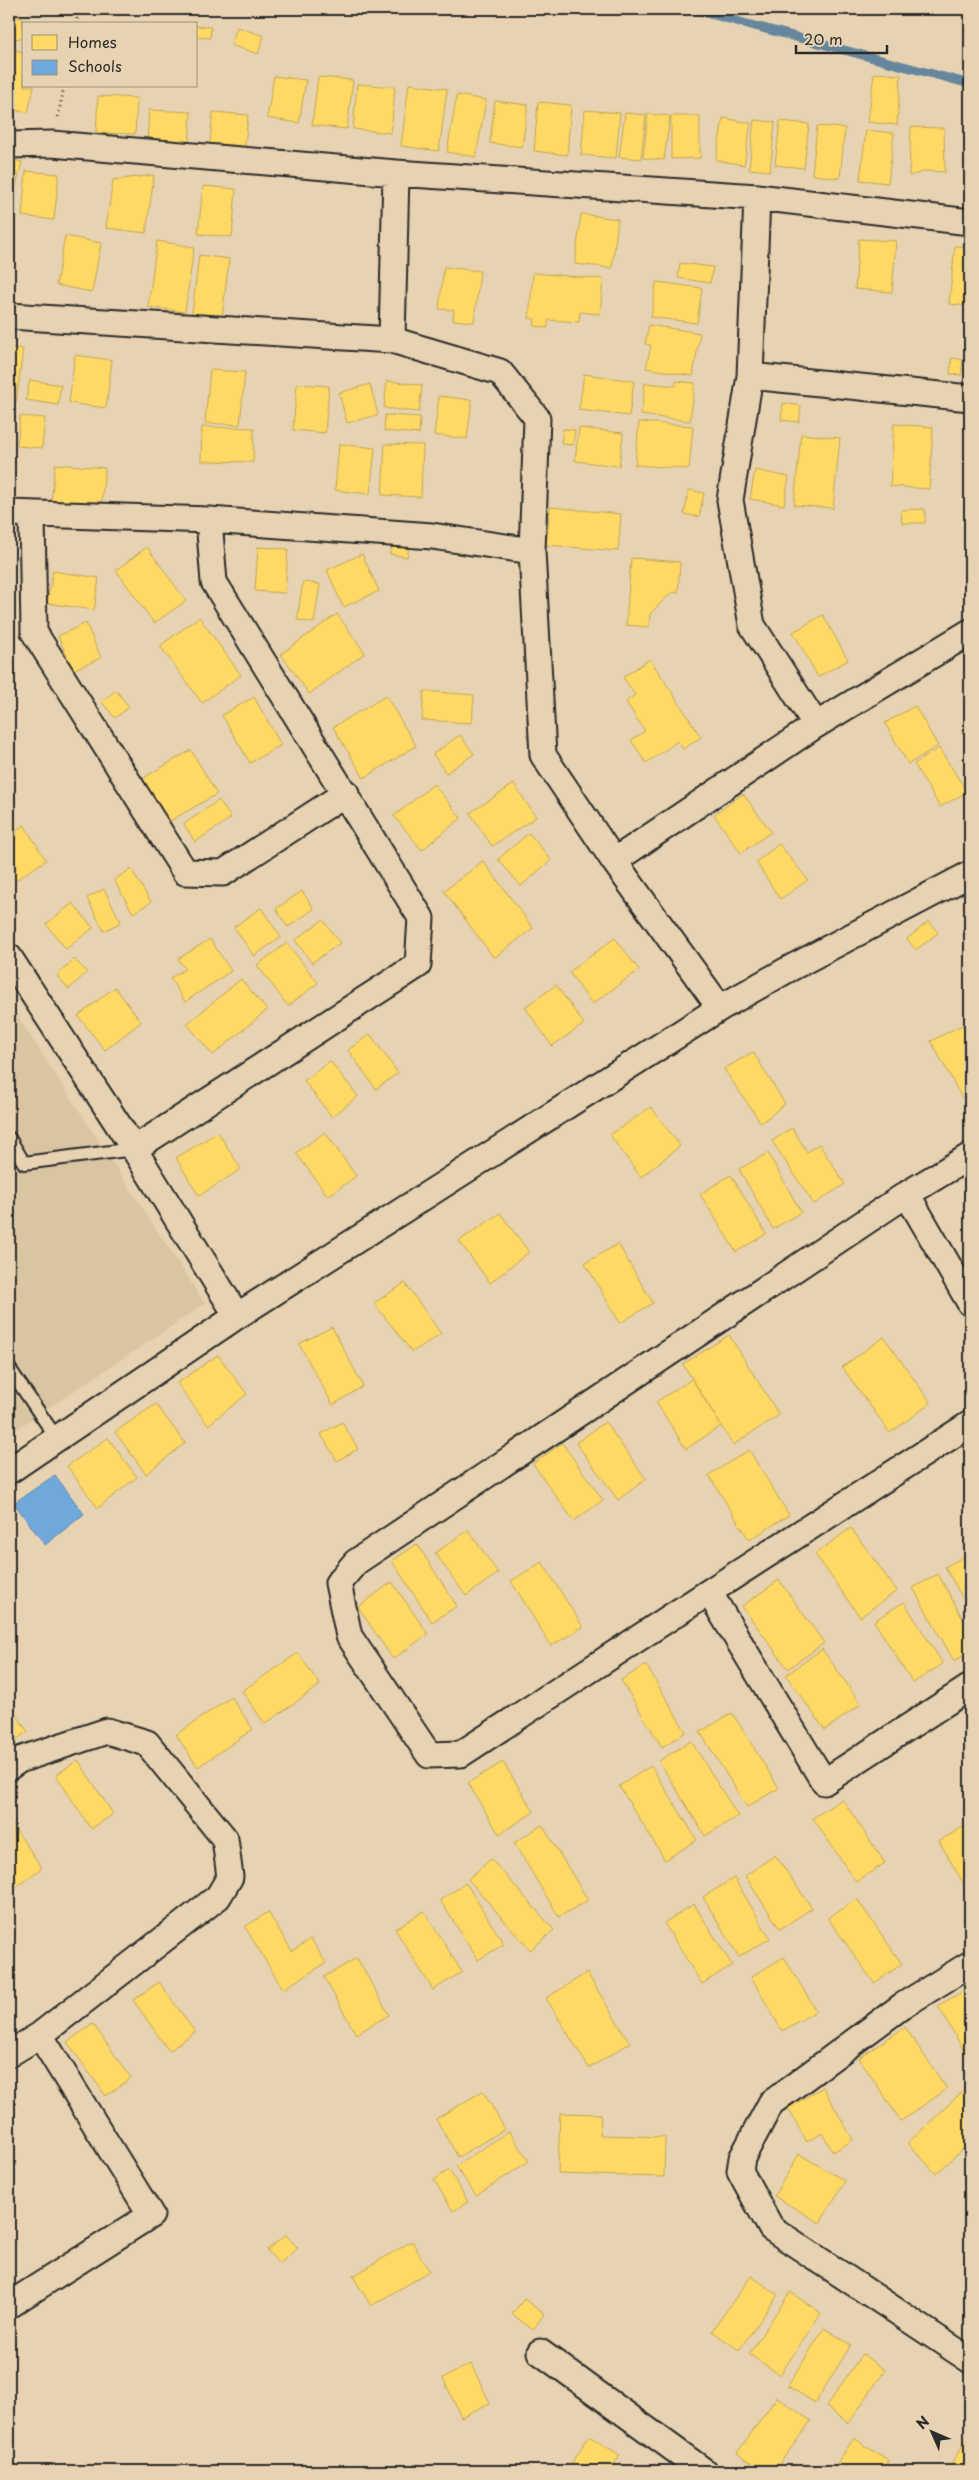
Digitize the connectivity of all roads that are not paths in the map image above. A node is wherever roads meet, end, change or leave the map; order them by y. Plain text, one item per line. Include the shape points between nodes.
1 (9, 145) edge
2 (396, 173) junction
3 (757, 196) junction
4 (970, 222) edge
5 (9, 316) edge
6 (392, 340) junction
7 (750, 376) junction
8 (970, 398) edge
9 (20, 513) edge
10 (209, 520) junction
11 (532, 551) junction
12 (970, 632) edge
13 (816, 725) junction
14 (346, 793) junction
15 (614, 861) junction
16 (970, 874) edge
17 (9, 957) edge
18 (720, 1008) junction
19 (9, 1138) edge
20 (134, 1149) junction
21 (970, 1156) edge
22 (907, 1194) junction
23 (970, 1303) edge
24 (237, 1316) junction
25 (9, 1368) edge
26 (970, 1424) edge
27 (57, 1439) junction
28 (9, 1471) edge
29 (709, 1592) junction
30 (970, 1687) edge
31 (9, 1766) edge
32 (970, 1964) edge
33 (40, 2035) junction
34 (9, 2054) edge
35 (9, 2305) edge
36 (540, 2352) dead end
37 (970, 2360) edge
38 (704, 2471) edge

1 - 2 street via 52,144
2 - 3 street
2 - 6 street
3 - 4 street
3 - 7 street
5 - 6 street
6 - 11 street via 500,372 537,418
7 - 8 street
7 - 13 street via 730,500 752,625
9 - 10 street
9 - 14 street via 34,632 185,872 224,873
10 - 11 street via 432,536
10 - 14 street via 214,582
11 - 15 street via 543,755
12 - 13 street
13 - 15 street
14 - 20 street via 421,918 418,965
15 - 18 street
16 - 18 street
17 - 20 street
18 - 24 street
19 - 20 lane via 24,1162
20 - 24 street
21 - 22 street
22 - 23 street
22 - 29 street via 356,1562 338,1583 350,1636 429,1755 461,1754
24 - 27 street
25 - 27 lane
26 - 29 street
27 - 28 street
29 - 30 street via 824,1782
31 - 33 street via 107,1731 147,1743 225,1839 230,1877 218,1897
32 - 37 street via 902,2006 771,2103 742,2158 740,2171 771,2228
33 - 34 street
33 - 35 street via 151,2215
36 - 38 street

